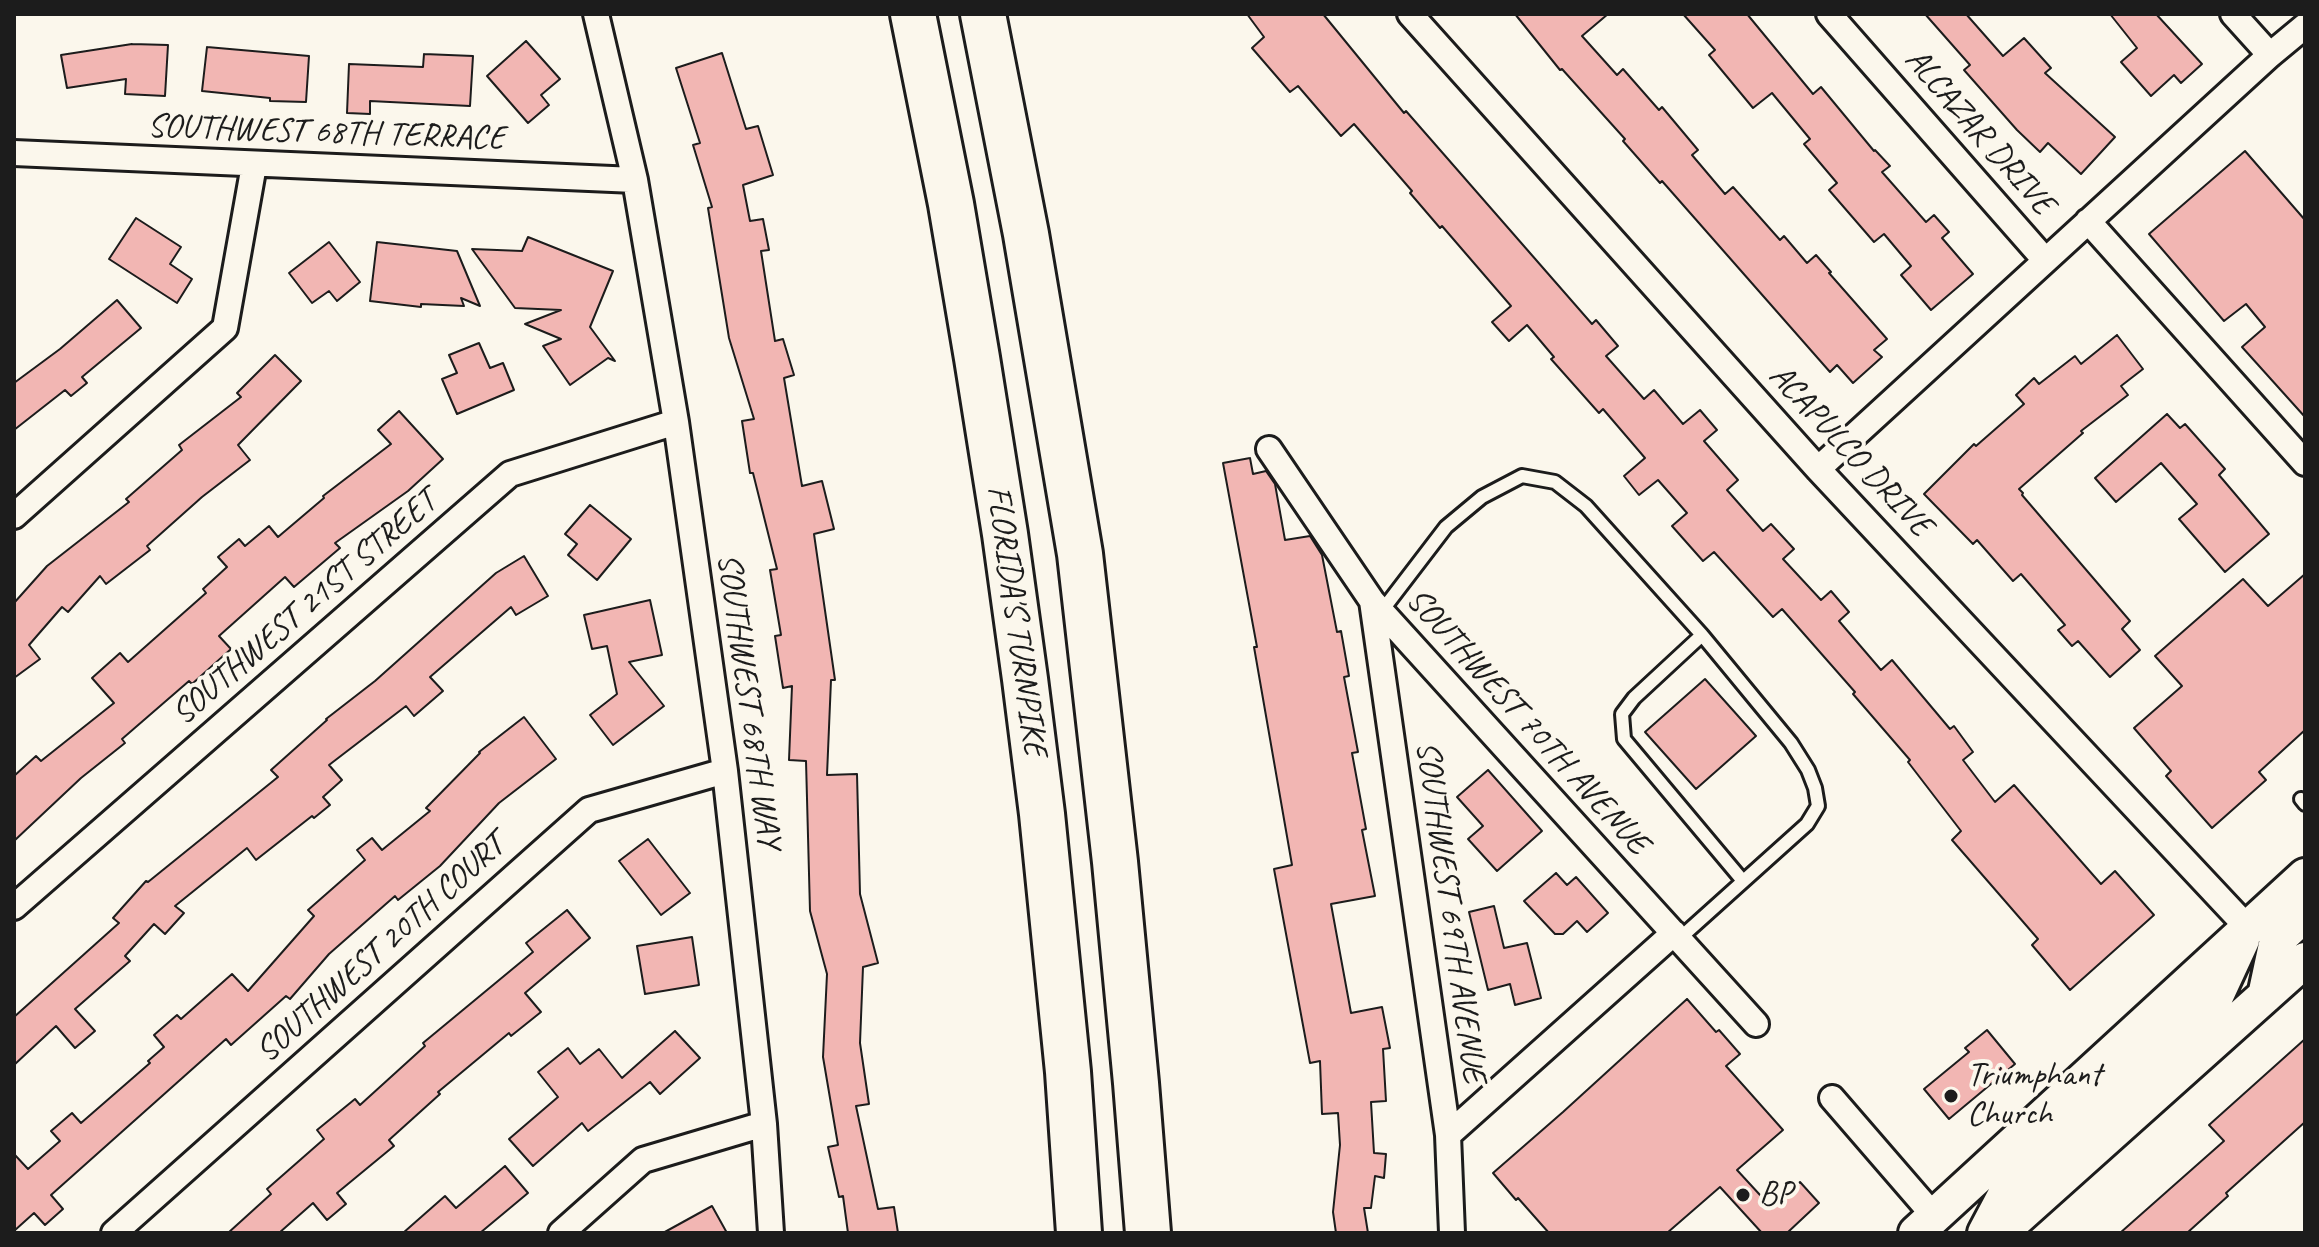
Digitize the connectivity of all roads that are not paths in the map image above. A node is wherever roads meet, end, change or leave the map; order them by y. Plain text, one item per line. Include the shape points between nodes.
1 (596, 14) edge
2 (913, 14) edge
3 (983, 14) edge
4 (1410, 14) edge
5 (1829, 14) edge
6 (2233, 14) edge
7 (2305, 26) edge
8 (2270, 55) junction
9 (14, 153) edge
10 (254, 165) junction
11 (635, 180) junction
12 (2088, 221) junction
13 (2045, 260) junction
14 (676, 422) junction
15 (1269, 449) dead end
16 (2305, 463) edge
17 (1818, 469) junction
18 (14, 516) edge
19 (1376, 606) junction
20 (1702, 635) junction
21 (725, 771) junction
22 (2305, 876) edge
23 (1743, 881) junction
24 (14, 907) edge
25 (2305, 914) edge
26 (2247, 927) junction
27 (1676, 936) junction
28 (2305, 960) edge
29 (2265, 996) junction
30 (1756, 1024) dead end
31 (1832, 1098) dead end
32 (764, 1124) junction
33 (1448, 1135) junction
34 (1925, 1225) edge
35 (2016, 1226) edge
36 (114, 1233) edge
37 (561, 1233) edge
38 (771, 1233) edge
39 (1079, 1233) edge
40 (1148, 1233) edge
41 (1452, 1233) edge
42 (1985, 1233) edge

1 - 11 street, SOUTHWEST 68TH WAY
2 - 39 highway, FLORIDA'S TURNPIKE via 977,358 1025,679 1068,1072
3 - 40 highway, FLORIDA'S TURNPIKE via 1080,554
4 - 17 street, ACAPULCO DRIVE
5 - 13 street, ALCAZAR DRIVE
6 - 8 street
7 - 8 street
8 - 12 street
9 - 10 street, SOUTHWEST 68TH TERRACE
10 - 11 street, SOUTHWEST 68TH TERRACE
10 - 18 street via 225,328
11 - 14 street, SOUTHWEST 68TH WAY
12 - 13 street
12 - 16 street, ALCAZAR DRIVE
13 - 17 street
14 - 21 street, SOUTHWEST 68TH WAY
14 - 24 street, SOUTHWEST 21ST STREET via 510,474
15 - 19 street, SOUTHWEST 70TH AVENUE
17 - 26 street, ACAPULCO DRIVE
19 - 20 lane via 1446,527 1482,497 1522,476 1555,482 1586,506
19 - 27 street, SOUTHWEST 70TH AVENUE
19 - 33 street, SOUTHWEST 69TH AVENUE
20 - 23 lane via 1791,743 1808,770 1818,806 1807,824
20 - 23 lane via 1622,714 1624,739
21 - 32 street, SOUTHWEST 68TH WAY
21 - 36 street, SOUTHWEST 20TH COURT via 589,810
22 - 26 main road
23 - 27 lane
25 - 29 main road via 2277,940
26 - 34 main road
26 - 42 main road via 2212,1005 2003,1199
27 - 30 street, SOUTHWEST 70TH AVENUE
27 - 33 street
28 - 29 main road
29 - 35 main road
31 - 34 street
32 - 37 street via 643,1160
32 - 38 street, SOUTHWEST 68TH WAY
33 - 41 street, SOUTHWEST 69TH AVENUE

